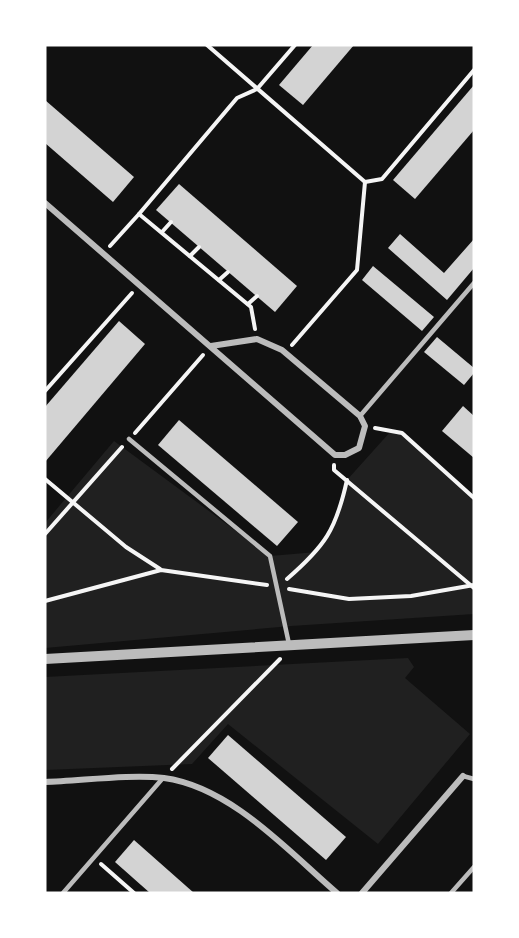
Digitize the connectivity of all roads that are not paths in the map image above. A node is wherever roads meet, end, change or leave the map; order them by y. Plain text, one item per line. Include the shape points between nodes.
1 (45, 203) edge
2 (474, 283) edge
3 (211, 346) junction
4 (360, 416) junction
5 (129, 439) dead end
6 (474, 635) edge
7 (289, 644) junction
8 (45, 659) edge
9 (463, 776) joint
10 (163, 778) junction
11 (474, 779) edge
12 (45, 782) edge
13 (474, 867) edge
14 (63, 893) edge
15 (337, 893) edge
16 (362, 893) edge
17 (451, 893) edge

1 - 3 street
2 - 4 lane
3 - 4 street via 257,339 285,352
3 - 4 street via 335,455 358,448 365,426
5 - 7 lane via 270,556
6 - 7 street
7 - 8 street
9 - 11 lane
9 - 16 street
10 - 12 street
10 - 14 lane
10 - 15 street via 194,784 233,804
13 - 17 lane

